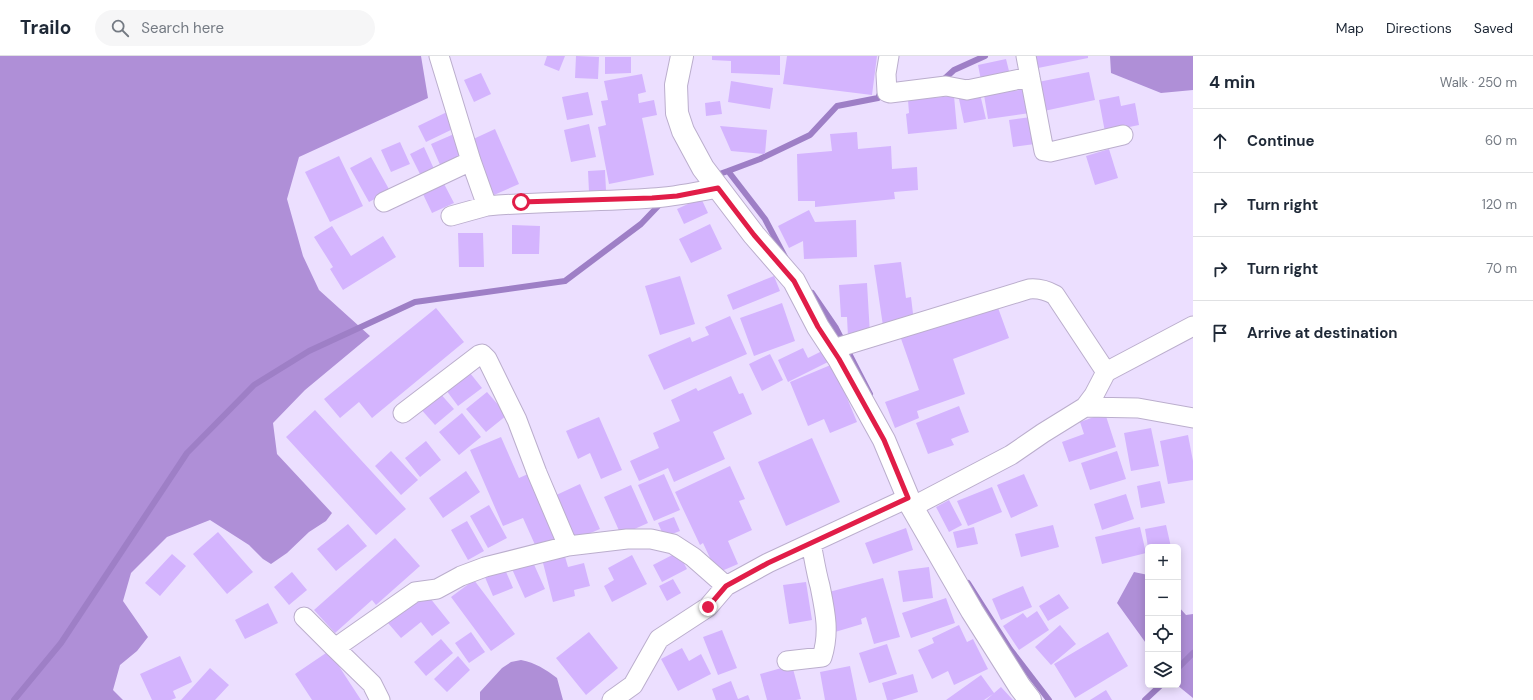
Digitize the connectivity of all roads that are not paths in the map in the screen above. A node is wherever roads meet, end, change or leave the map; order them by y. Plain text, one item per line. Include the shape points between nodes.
1 (439, 56) edge
2 (682, 56) edge
3 (889, 56) edge
4 (1028, 65) edge
5 (1123, 135) dead end
6 (471, 161) junction
7 (712, 180) junction
8 (384, 202) dead end
9 (487, 206) junction
10 (451, 216) dead end
11 (1193, 326) edge
12 (842, 345) junction
13 (1106, 372) junction
14 (1085, 406) junction
15 (403, 413) dead end
16 (1193, 418) edge
17 (916, 502) junction
18 (811, 543) junction
19 (568, 546) junction
20 (726, 586) junction
21 (304, 617) dead end
22 (335, 648) junction
23 (787, 660) dead end
24 (380, 700) edge
25 (612, 700) edge
26 (1030, 700) edge

1 - 6 street
2 - 7 street via 676,85 677,113 683,131
3 - 4 street via 886,87 890,93 946,86 967,90
4 - 5 street via 1046,152
6 - 8 street
6 - 9 street
7 - 9 street via 677,196 521,202
7 - 12 street via 754,235 794,281 818,327
9 - 10 street
11 - 13 street
12 - 13 street via 1037,288 1055,295
12 - 17 street via 884,440
13 - 14 street
14 - 16 street via 1138,408
14 - 17 street via 1011,455
15 - 19 street via 479,355 484,356 517,420
17 - 18 street
17 - 26 street via 972,611
18 - 20 street
18 - 23 street via 826,613 826,645 822,657
19 - 20 street via 627,539 651,539 673,544 693,557
19 - 22 street via 485,567 437,589 415,592
20 - 25 street via 708,607 659,639 633,685
21 - 22 street
22 - 24 street via 372,684

